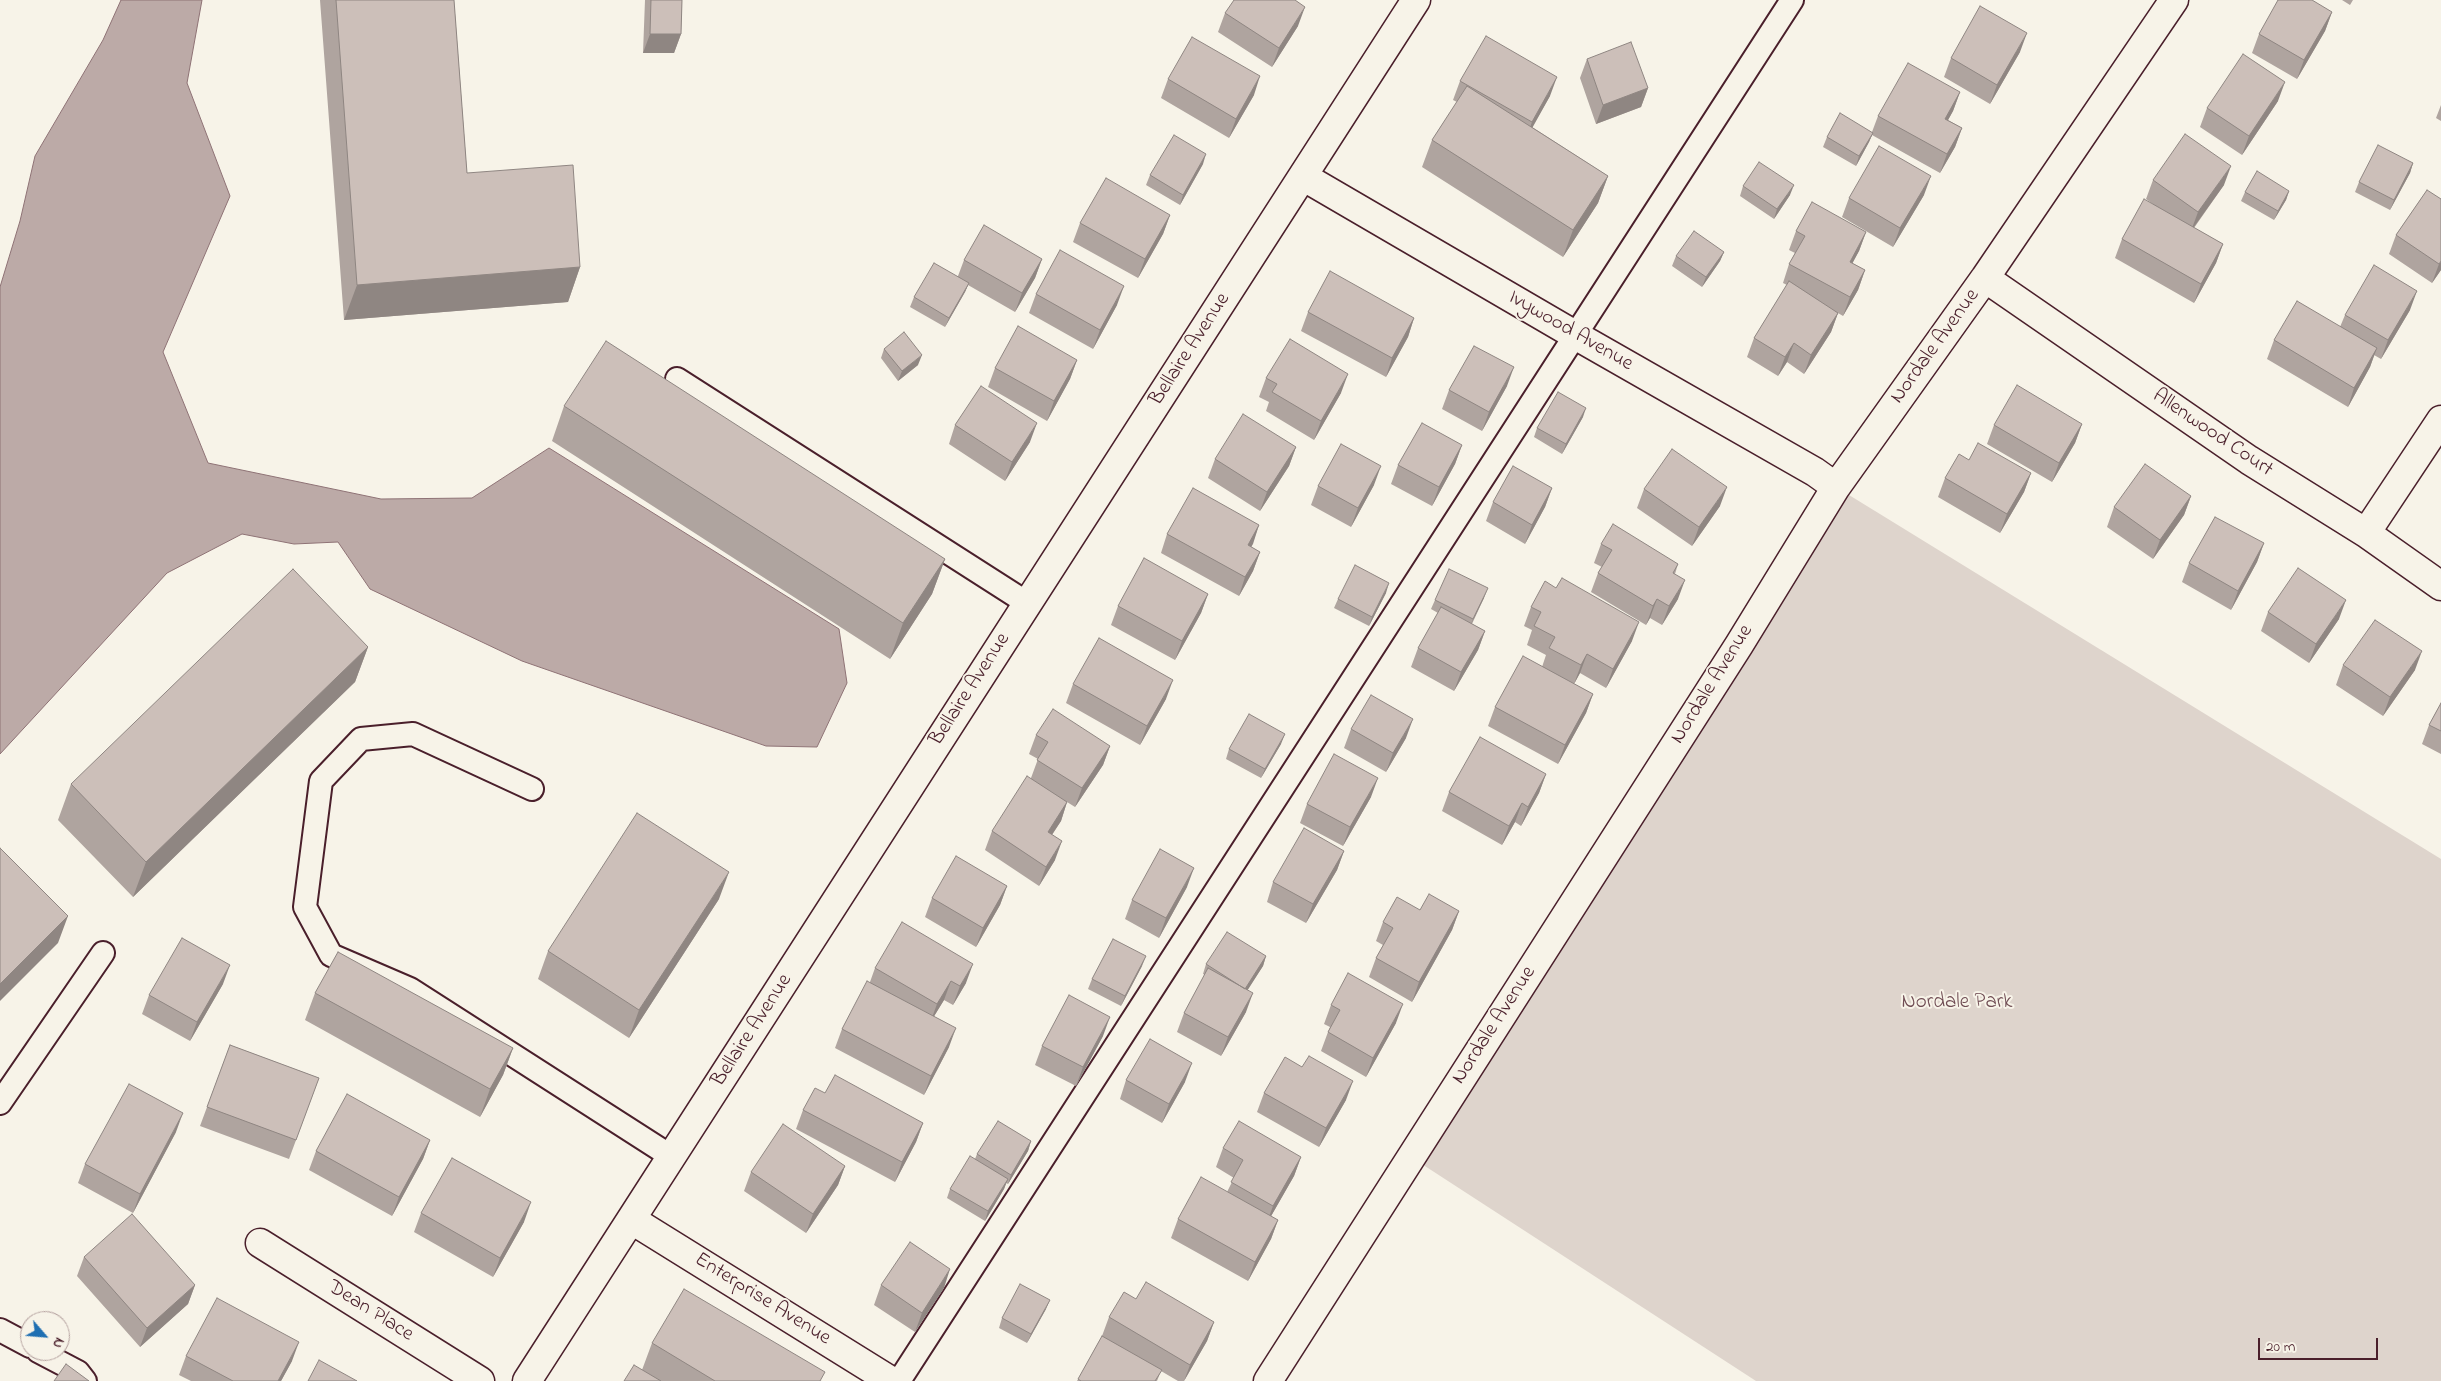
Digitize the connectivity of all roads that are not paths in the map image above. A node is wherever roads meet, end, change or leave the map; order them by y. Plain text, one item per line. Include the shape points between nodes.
1 (1416, 0) edge
2 (1792, 0) edge
3 (2174, 0) edge
4 (1304, 176) junction
5 (1985, 278) junction
6 (1575, 335) junction
7 (677, 379) dead end
8 (2441, 420) edge
9 (1836, 487) junction
10 (2366, 533) junction
11 (2441, 586) edge
12 (1027, 603) junction
13 (532, 789) dead end
14 (103, 953) dead end
15 (0, 1103) edge
16 (672, 1157) junction
17 (632, 1220) junction
18 (260, 1243) dead end
19 (0, 1330) edge
20 (20, 1341) edge
21 (57, 1361) edge
22 (84, 1381) edge
23 (480, 1381) edge
24 (527, 1381) edge
25 (891, 1381) edge
26 (899, 1381) edge
27 (1268, 1381) edge

1 - 4 street, Bellaire Avenue
2 - 6 lane
3 - 5 street, Nordale Avenue
4 - 6 street, Ivywood Avenue
4 - 12 street, Bellaire Avenue
5 - 9 street, Nordale Avenue
5 - 10 street, Allenwood Court via 2249,460
6 - 9 street, Ivywood Avenue via 1816,472
6 - 26 lane
7 - 12 lane
8 - 10 street
9 - 27 street, Nordale Avenue via 1728,662
10 - 11 street, Allenwood Court
12 - 16 street, Bellaire Avenue
13 - 16 lane via 413,734 361,738 321,780 305,907 331,956 410,989
14 - 15 lane
16 - 17 street, Bellaire Avenue
17 - 24 street, Bellaire Avenue
17 - 25 street, Enterprise Avenue
18 - 23 street, Dean Place
19 - 20 lane
21 - 22 lane via 78,1372

